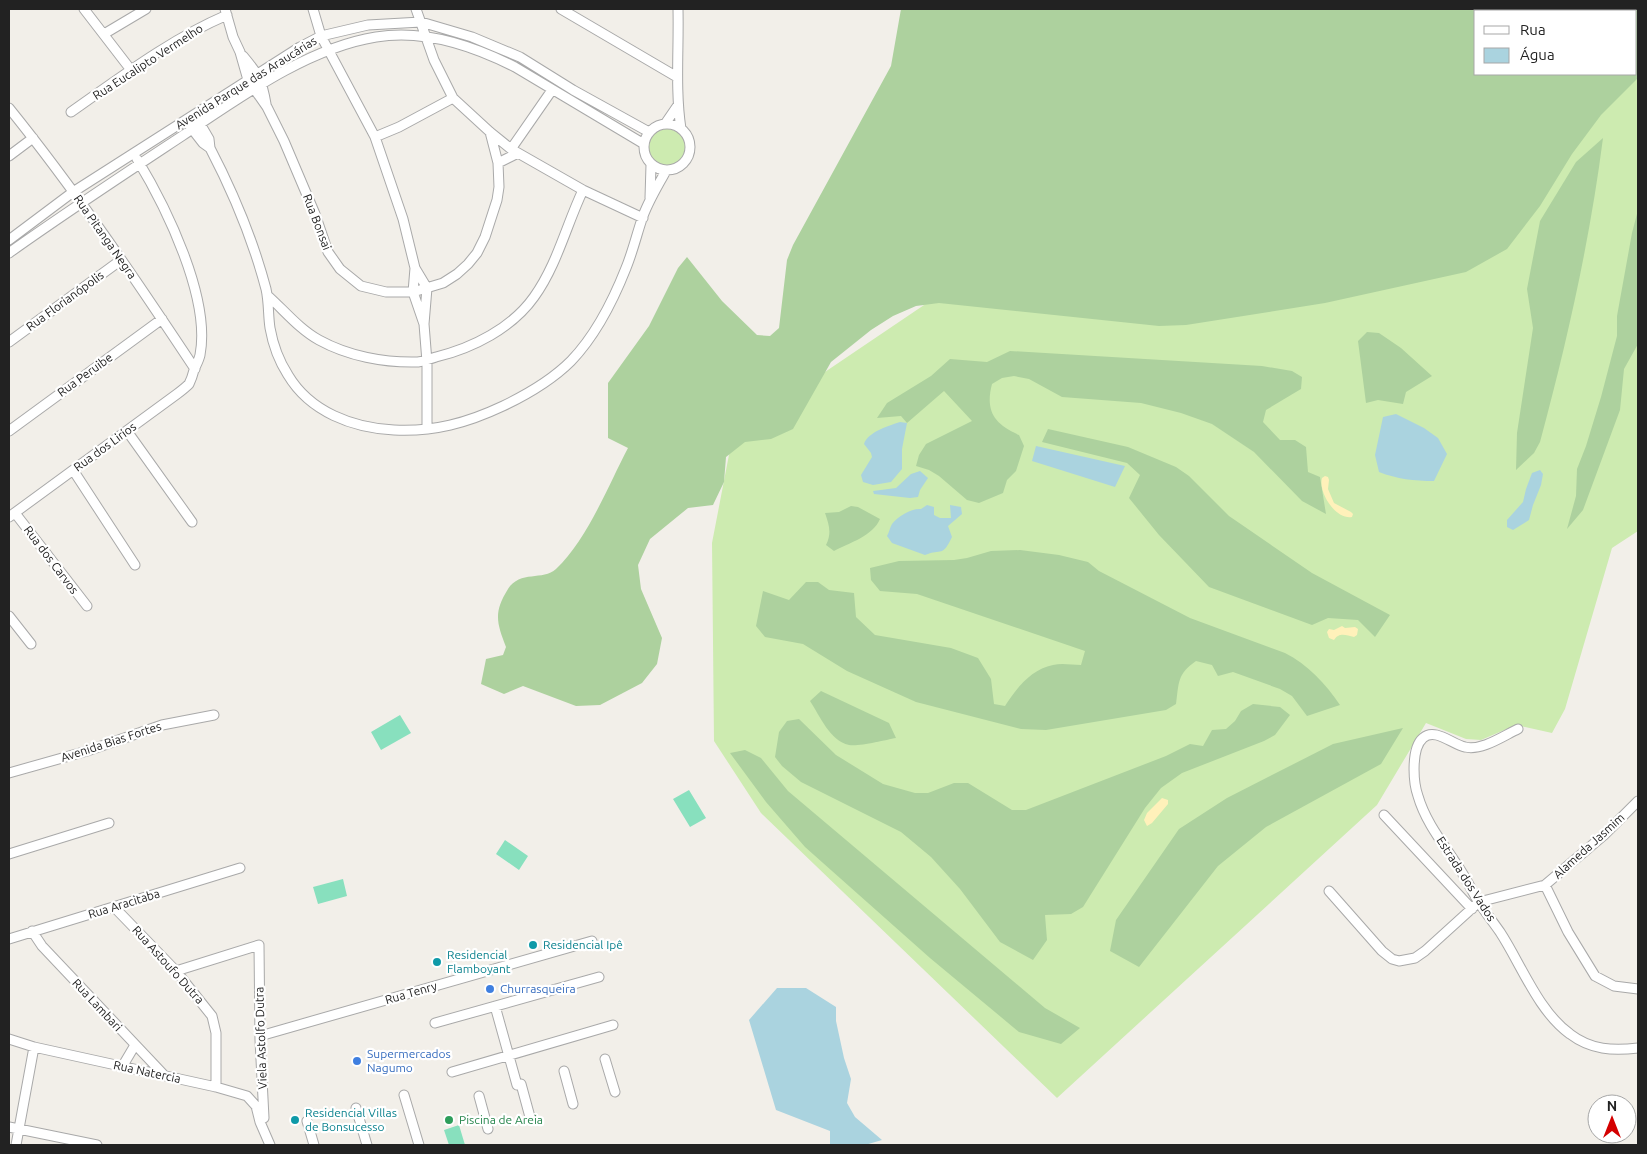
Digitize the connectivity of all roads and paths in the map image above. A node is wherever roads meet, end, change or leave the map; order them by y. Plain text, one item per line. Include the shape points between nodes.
1 (84, 9) edge
2 (146, 9) edge
3 (313, 9) edge
4 (416, 9) edge
5 (561, 9) edge
6 (678, 9) edge
7 (226, 12) edge
8 (421, 22) junction
9 (104, 34) junction
10 (321, 36) junction
11 (426, 38) junction
12 (329, 49) junction
13 (240, 52) junction
14 (131, 70) junction
15 (258, 74) junction
16 (676, 77) junction
17 (248, 80) junction
18 (263, 84) junction
19 (254, 90) junction
20 (552, 90) junction
21 (454, 98) junction
22 (678, 105) junction
23 (267, 107) junction
24 (9, 108) edge
25 (71, 112) dead end
26 (195, 115) junction
27 (186, 120) junction
28 (200, 124) junction
29 (665, 124) junction
30 (681, 129) junction
31 (192, 130) junction
32 (490, 132) junction
33 (649, 132) junction
34 (375, 137) junction
35 (33, 138) junction
36 (644, 144) junction
37 (210, 148) junction
38 (514, 151) junction
39 (133, 153) junction
40 (9, 156) edge
41 (498, 163) junction
42 (140, 164) junction
43 (652, 165) junction
44 (666, 170) junction
45 (583, 190) junction
46 (73, 192) junction
47 (650, 201) junction
48 (81, 202) junction
49 (41, 216) junction
50 (643, 218) junction
51 (48, 225) junction
52 (9, 240) edge
53 (9, 254) edge
54 (121, 260) junction
55 (415, 268) junction
56 (427, 288) junction
57 (413, 292) junction
58 (267, 295) junction
59 (162, 319) junction
60 (424, 324) junction
61 (9, 342) edge
62 (427, 360) junction
63 (194, 369) junction
64 (427, 429) junction
65 (9, 431) edge
66 (127, 431) junction
67 (73, 470) junction
68 (12, 515) edge
69 (192, 522) dead end
70 (136, 564) dead end
71 (87, 606) dead end
72 (9, 616) edge
73 (31, 644) dead end
74 (214, 715) dead end
75 (1518, 729) dead end
76 (9, 773) edge
77 (1638, 801) edge
78 (1384, 815) dead end
79 (109, 823) dead end
80 (9, 854) edge
81 (240, 868) dead end
82 (1544, 886) junction
83 (1329, 892) dead end
84 (1479, 902) junction
85 (115, 908) junction
86 (1472, 909) junction
87 (32, 931) junction
88 (9, 939) edge
89 (592, 941) dead end
90 (176, 971) junction
91 (599, 977) dead end
92 (1638, 989) edge
93 (495, 1006) junction
94 (435, 1023) dead end
95 (613, 1025) dead end
96 (260, 1036) junction
97 (9, 1039) edge
98 (135, 1046) junction
99 (34, 1047) junction
100 (1638, 1048) edge
101 (509, 1056) junction
102 (605, 1059) dead end
103 (122, 1067) junction
104 (564, 1071) dead end
105 (452, 1072) dead end
106 (164, 1076) junction
107 (216, 1087) junction
108 (615, 1092) dead end
109 (404, 1095) dead end
110 (478, 1096) dead end
111 (573, 1104) dead end
112 (356, 1108) dead end
113 (530, 1117) dead end
114 (307, 1121) dead end
115 (9, 1127) edge
116 (20, 1129) junction
117 (488, 1130) dead end
118 (264, 1131) junction
119 (16, 1145) edge
120 (97, 1145) edge
121 (270, 1145) edge
122 (314, 1145) edge
123 (367, 1145) edge
124 (419, 1145) edge

1 - 9 street
2 - 9 street
3 - 10 street
4 - 8 street
5 - 16 street
6 - 16 street
7 - 13 street via 232,37
7 - 14 street, Rua Eucalipto Vermelho
8 - 10 street, Avenida Parque das Araucárias via 368,25
8 - 11 street
8 - 33 street, Avenida Parque das Araucárias via 472,37 520,57
9 - 14 street
10 - 12 street
10 - 15 street, Avenida Parque das Araucárias
11 - 12 street, Avenida Parque das Araucárias via 377,37
11 - 20 street, Avenida Parque das Araucárias via 496,57
11 - 21 street
12 - 18 street, Avenida Parque das Araucárias
12 - 34 street
13 - 15 street
13 - 17 street
14 - 25 street, Rua Eucalipto Vermelho
15 - 17 street, Avenida Parque das Araucárias
15 - 18 street
16 - 22 street
17 - 19 street
17 - 26 street, Avenida Parque das Araucárias
18 - 19 street, Avenida Parque das Araucárias
18 - 23 street
19 - 23 street
19 - 28 street, Avenida Parque das Araucárias
20 - 36 street, Avenida Parque das Araucárias
20 - 38 street
21 - 32 street
21 - 34 street
22 - 29 street
22 - 30 street
23 - 57 street, Rua Bonsai via 334,261 361,286 386,292
24 - 35 street, Rua Pitanga Negra
26 - 27 street, Avenida Parque das Araucárias
26 - 28 street
27 - 31 street
27 - 39 street, Avenida Parque das Araucárias
28 - 31 street, Avenida Parque das Araucárias
28 - 37 street via 209,139
29 - 30 street
29 - 33 street
30 - 44 street via 689,142 688,156 679,168
31 - 37 street
31 - 42 street, Avenida Parque das Araucárias
32 - 38 street
32 - 41 street, Rua Bonsai
33 - 36 street
34 - 55 street via 403,219
35 - 40 street
35 - 46 street, Rua Pitanga Negra
36 - 43 street via 646,159
37 - 58 street via 240,209
38 - 41 street
38 - 45 street
39 - 42 street, Rua dos Lirios
39 - 46 street, Avenida Parque das Araucárias
41 - 56 street, Rua Bonsai via 497,200 477,253 457,274
42 - 48 street, Avenida Parque das Araucárias
42 - 63 street, Rua dos Lirios via 174,233 196,291 201,344 200,357
43 - 44 street
43 - 47 street
44 - 47 street
45 - 50 street
45 - 62 street via 550,270 524,310 480,341
46 - 48 street, Rua Pitanga Negra
46 - 49 street, Avenida Parque das Araucárias
47 - 50 street
48 - 51 street, Avenida Parque das Araucárias
48 - 54 street, Rua Pitanga Negra
49 - 51 street
49 - 52 street, Avenida Parque das Araucárias
50 - 64 street via 613,298 570,362 509,403 463,423
51 - 53 street, Avenida Parque das Araucárias
54 - 59 street, Rua Pitanga Negra
54 - 61 street, Rua Florianópolis
55 - 56 street
55 - 57 street
56 - 57 street, Rua Bonsai
56 - 60 street
57 - 60 street
58 - 62 street via 306,331 343,350 382,360
58 - 64 street via 270,329 280,360 298,390 311,402 327,413 363,427 402,431
59 - 63 street, Rua Pitanga Negra
59 - 65 street, Rua Peruibe
60 - 62 street
62 - 64 street
63 - 66 street, Rua dos Lirios via 189,384
66 - 67 street, Rua dos Lirios
66 - 69 street
67 - 68 street, Rua dos Lirios
67 - 70 street
68 - 71 street, Rua dos Carvos
72 - 73 street
74 - 76 street, Avenida Bias Fortes via 162,725
75 - 84 street, Estrada dos Vados via 1471,748 1438,735 1428,735 1417,749 1415,783 1422,808
77 - 82 street, Alameda Jasmim
78 - 86 street
79 - 80 street
81 - 85 street, Rua Aracitaba
82 - 84 street, Alameda Jasmim
82 - 92 street via 1595,976 1614,986
83 - 86 street via 1382,951 1399,961 1415,958 1425,951
84 - 86 street
84 - 100 street, Estrada dos Vados via 1542,1004 1560,1026 1592,1046
85 - 87 street, Rua Aracitaba
85 - 90 street, Rua Astoufo Dutra
87 - 88 street, Rua Aracitaba
87 - 98 street, Rua Lambari via 42,946
89 - 96 street, Rua Tenry
90 - 96 street, Viela Astolfo Dutra via 259,945
90 - 107 street, Rua Astoufo Dutra via 212,1016 216,1033
91 - 93 street
93 - 94 street
93 - 101 street
95 - 101 street
96 - 118 street, Viela Astolfo Dutra
97 - 99 street, Rua Natercia
98 - 103 street
98 - 106 street, Rua Lambari
99 - 103 street, Rua Natercia
99 - 116 street
101 - 105 street
101 - 113 street
102 - 108 street
103 - 106 street, Rua Natercia
104 - 111 street
106 - 107 street, Rua Natercia
107 - 118 street, Rua Natercia via 247,1096 253,1101
109 - 124 street
110 - 117 street
112 - 123 street
114 - 122 street
115 - 116 street
116 - 119 street
116 - 120 street
118 - 121 street, Rua Natercia

